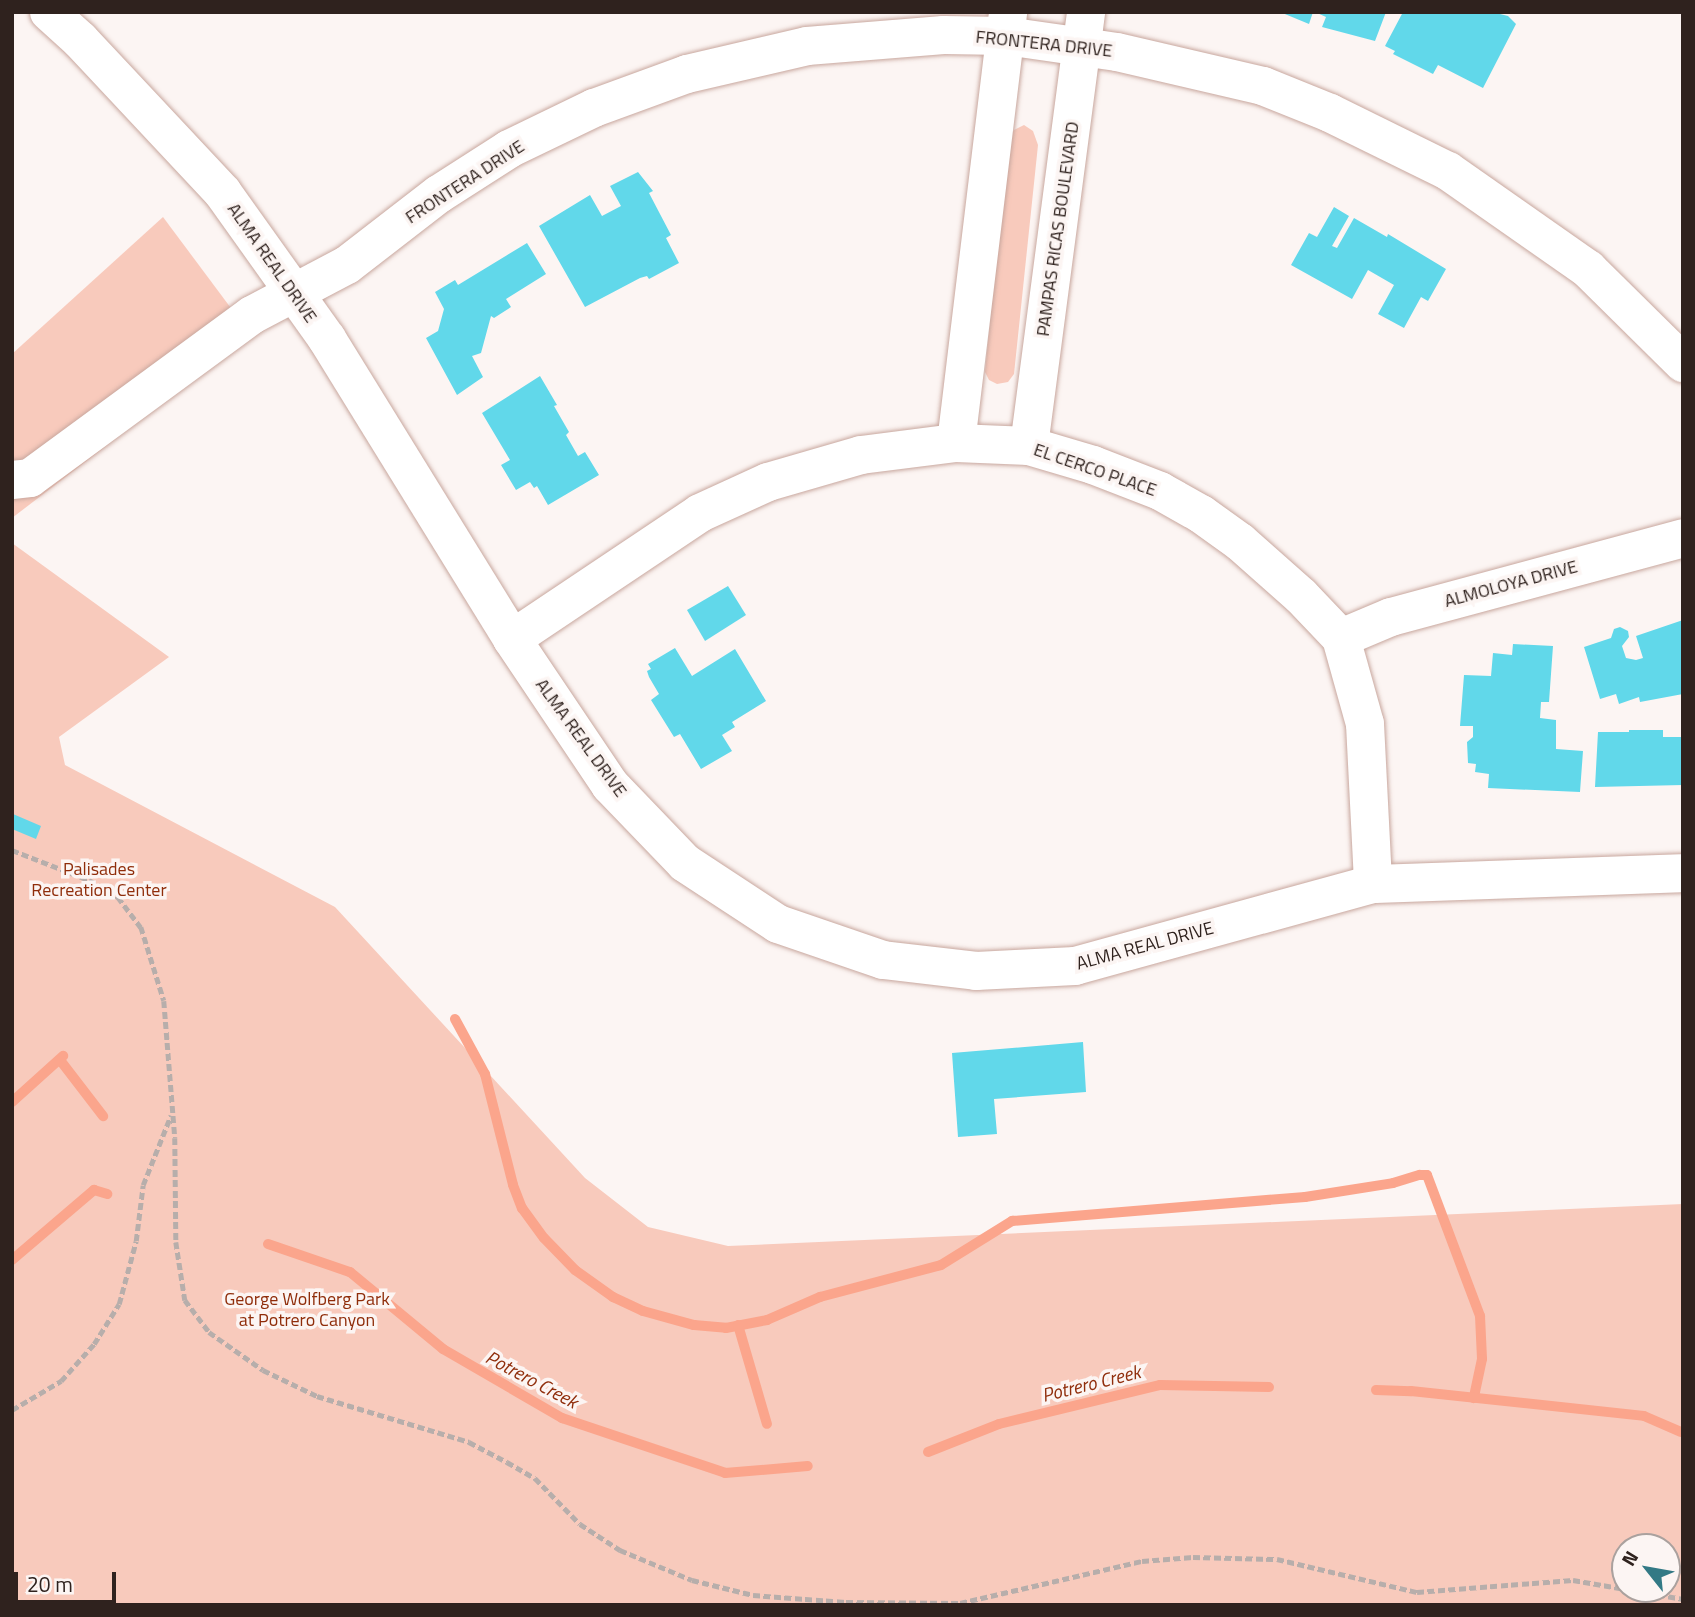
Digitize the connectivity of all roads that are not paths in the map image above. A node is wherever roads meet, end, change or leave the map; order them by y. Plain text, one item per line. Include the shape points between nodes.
1 (49, 12) edge
2 (1007, 24) edge
3 (1084, 30) edge
4 (291, 292) junction
5 (1683, 363) edge
6 (956, 443) junction
7 (1029, 446) junction
8 (12, 480) edge
9 (1683, 538) edge
10 (1341, 638) junction
11 (512, 639) junction
12 (1683, 873) edge
13 (1373, 884) junction

1 - 4 street, ALMA REAL DRIVE via 223,193
2 - 3 street, FRONTERA DRIVE
2 - 4 street, FRONTERA DRIVE via 944,35 807,46 687,74 594,108 509,149 439,194 347,265
2 - 6 street
3 - 5 street, FRONTERA DRIVE via 1117,52 1263,86 1448,171 1588,269
3 - 7 street, PAMPAS RICAS BOULEVARD
4 - 8 street, FRONTERA DRIVE via 30,478
4 - 11 street, ALMA REAL DRIVE via 327,339
6 - 7 street, EL CERCO PLACE
6 - 11 street, EL CERCO PLACE via 861,455 768,482 699,513
7 - 10 street, EL CERCO PLACE via 1160,491 1201,514 1301,596
9 - 10 street, ALMOLOYA DRIVE via 1391,617
10 - 13 street, EL CERCO PLACE via 1365,724
11 - 13 street, ALMA REAL DRIVE via 610,785 685,863 778,924 883,960 975,971 1075,966
12 - 13 street, ALMA REAL DRIVE

